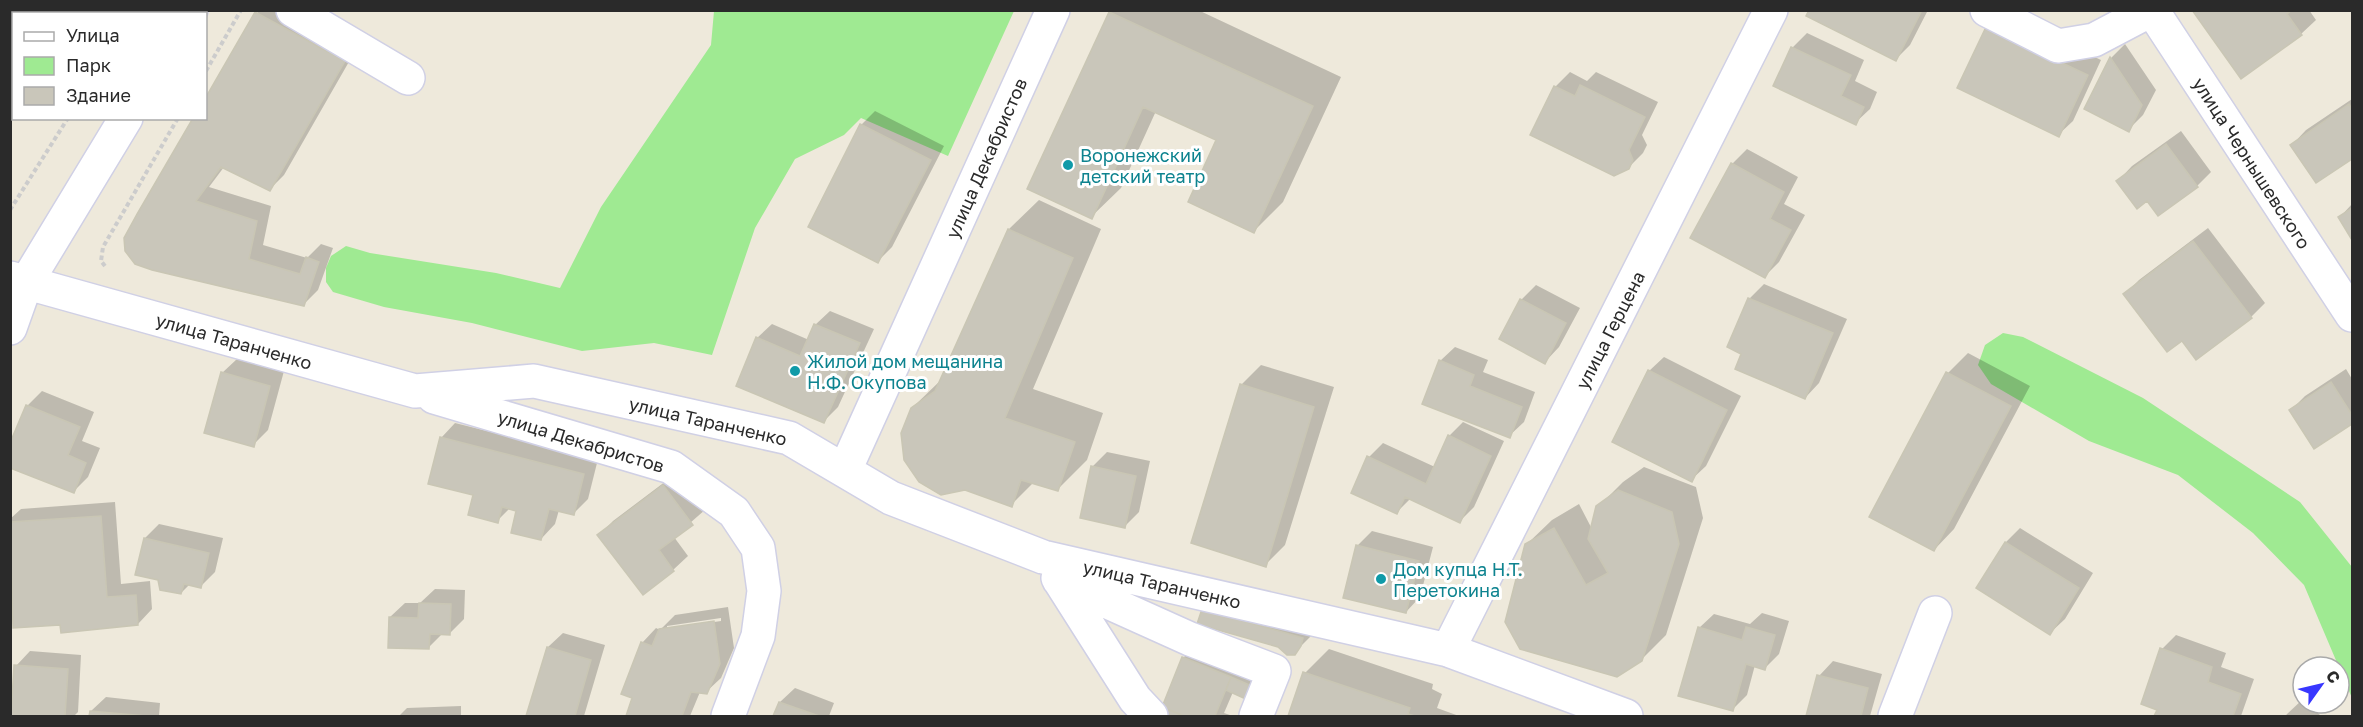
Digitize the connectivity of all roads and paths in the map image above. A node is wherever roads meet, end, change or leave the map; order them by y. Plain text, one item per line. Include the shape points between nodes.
1 (241, 10) edge
2 (293, 10) edge
3 (1053, 10) edge
4 (1771, 10) edge
5 (1987, 10) edge
6 (2151, 10) edge
7 (207, 69) edge
8 (408, 78) dead end
9 (67, 120) edge
10 (125, 120) edge
11 (177, 120) edge
12 (10, 210) edge
13 (103, 248) dead end
14 (18, 281) edge
15 (2352, 315) edge
16 (10, 328) edge
17 (415, 391) junction
18 (844, 470) junction
19 (1051, 568) junction
20 (1935, 613) dead end
21 (1448, 650) junction
22 (728, 717) edge
23 (1151, 717) edge
24 (1256, 717) edge
25 (1626, 717) edge
26 (1895, 717) edge

1 - 7 path
2 - 8 street
3 - 18 street, улица Декабристов
4 - 21 street, улица Герцена
5 - 6 street via 2058,45 2094,40
6 - 15 street, улица Чернышевского
9 - 12 path
10 - 14 street
11 - 13 path
14 - 16 street
14 - 17 street, улица Таранченко
17 - 18 street, улица Таранченко via 534,381 789,438
17 - 22 street, улица Декабристов via 671,467 734,513 758,548 764,591 758,636
18 - 19 street, улица Таранченко via 891,498
19 - 21 street, улица Таранченко
19 - 23 street via 1135,699
19 - 24 street via 1190,639 1274,671
20 - 26 street
21 - 25 street, улица Таранченко

